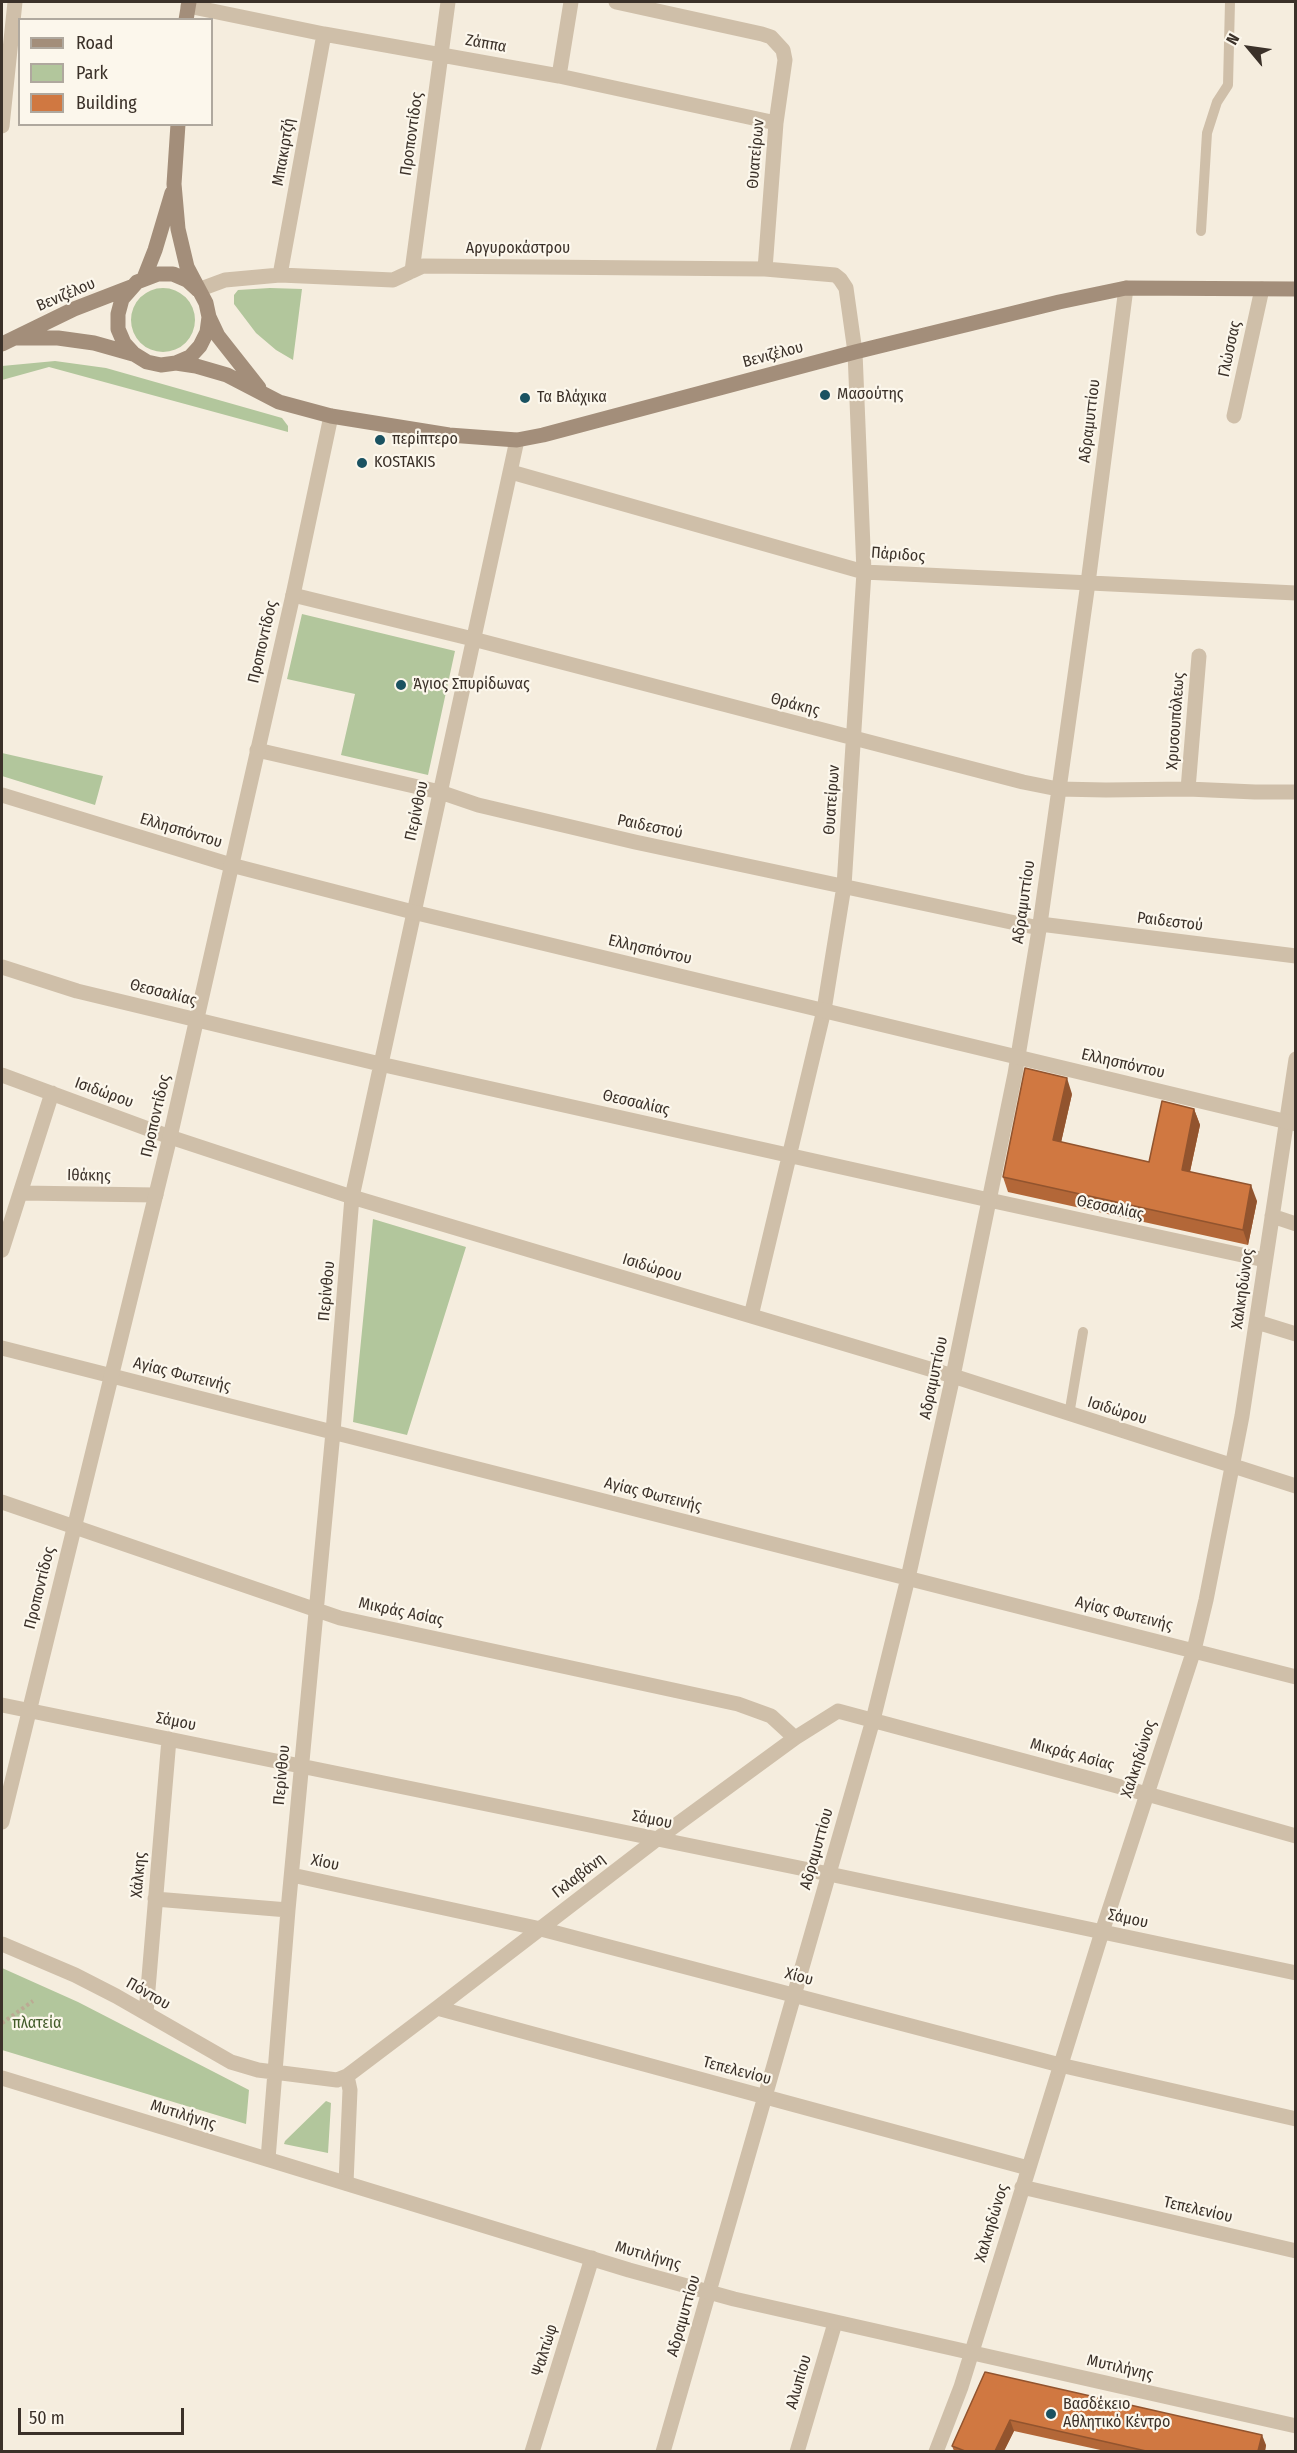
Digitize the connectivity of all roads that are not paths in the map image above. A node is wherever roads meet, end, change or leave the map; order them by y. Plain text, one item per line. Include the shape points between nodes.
1 (15, 2) edge
2 (448, 2) edge
3 (572, 2) edge
4 (616, 2) edge
5 (1230, 2) edge
6 (188, 9) edge
7 (324, 34) junction
8 (441, 54) junction
9 (4, 69) edge
10 (559, 76) junction
11 (776, 123) junction
12 (2, 126) edge
13 (178, 126) edge
14 (174, 184) junction
15 (1201, 231) dead end
16 (765, 269) junction
17 (412, 271) junction
18 (280, 276) junction
19 (840, 279) joint
20 (137, 282) junction
21 (1126, 288) junction
22 (1262, 288) junction
23 (1296, 289) edge
24 (198, 290) junction
25 (209, 318) junction
26 (8, 341) edge
27 (855, 352) junction
28 (134, 354) junction
29 (176, 363) junction
30 (264, 394) junction
31 (331, 416) junction
32 (1234, 417) dead end
33 (517, 440) junction
34 (511, 472) junction
35 (864, 572) junction
36 (1088, 583) junction
37 (1296, 593) edge
38 (293, 595) junction
39 (473, 639) junction
40 (1199, 656) dead end
41 (855, 739) junction
42 (256, 750) junction
43 (1058, 789) junction
44 (1188, 789) junction
45 (440, 792) junction
46 (1296, 792) edge
47 (2, 795) edge
48 (231, 865) junction
49 (844, 886) junction
50 (413, 912) junction
51 (1039, 926) junction
52 (1296, 956) edge
53 (2, 967) edge
54 (824, 1010) junction
55 (196, 1020) junction
56 (1018, 1058) junction
57 (1296, 1059) edge
58 (380, 1064) junction
59 (2, 1075) edge
60 (52, 1093) junction
61 (1291, 1123) edge
62 (170, 1137) junction
63 (790, 1156) junction
64 (21, 1193) junction
65 (156, 1195) junction
66 (352, 1197) junction
67 (989, 1200) junction
68 (1272, 1216) junction
69 (1296, 1224) edge
70 (5, 1227) edge
71 (2, 1250) edge
72 (1265, 1260) junction
73 (752, 1316) junction
74 (1257, 1322) junction
75 (1083, 1332) dead end
76 (1296, 1334) edge
77 (2, 1348) edge
78 (112, 1376) junction
79 (953, 1376) junction
80 (1069, 1415) junction
81 (333, 1432) junction
82 (1233, 1466) junction
83 (1296, 1486) edge
84 (2, 1502) edge
85 (74, 1526) junction
86 (908, 1578) junction
87 (316, 1610) junction
88 (1194, 1650) junction
89 (1296, 1677) edge
90 (2, 1705) edge
91 (28, 1711) junction
92 (838, 1712) joint
93 (873, 1720) junction
94 (795, 1738) junction
95 (169, 1739) junction
96 (301, 1765) junction
97 (1147, 1794) junction
98 (2, 1822) edge
99 (1296, 1836) edge
100 (657, 1839) junction
101 (829, 1874) junction
102 (292, 1875) junction
103 (155, 1899) junction
104 (288, 1910) junction
105 (541, 1929) junction
106 (1102, 1932) junction
107 (2, 1944) edge
108 (1296, 1973) edge
109 (794, 1994) junction
110 (437, 2008) junction
111 (146, 2013) junction
112 (1060, 2065) junction
113 (275, 2072) junction
114 (347, 2076) junction
115 (2, 2078) edge
116 (765, 2097) junction
117 (1296, 2119) edge
118 (268, 2159) junction
119 (1028, 2168) junction
120 (346, 2183) junction
121 (1022, 2187) junction
122 (1296, 2251) edge
123 (592, 2258) junction
124 (710, 2293) junction
125 (835, 2323) junction
126 (971, 2353) junction
127 (1296, 2426) edge
128 (532, 2451) edge
129 (663, 2451) edge
130 (797, 2451) edge
131 (936, 2451) edge

1 - 9 street
2 - 8 street, Προποντίδος
3 - 10 street
4 - 11 street, Θυατείρων via 762,34 779,43 785,60
5 - 15 lane via 1228,85 1217,102 1207,133
6 - 7 street, Ζάππα
7 - 8 street, Ζάππα
7 - 18 street, Μπακιρτζή
8 - 10 street, Ζάππα
8 - 17 street, Προποντίδος
9 - 12 street
10 - 11 street, Ζάππα
11 - 16 street, Θυατείρων
13 - 14 main road
14 - 20 main road via 155,250
14 - 24 main road via 178,229 187,267
16 - 17 street, Αργυροκάστρου via 423,267
16 - 19 street, Αργυροκάστρου via 827,274
17 - 18 street, Αργυροκάστρου via 393,280
18 - 24 street, Αργυροκάστρου via 225,280
19 - 27 street, Θυατείρων via 846,288
20 - 24 main road via 158,274 173,274
20 - 26 main road, Βενιζέλου
20 - 28 main road via 122,299 118,314 118,328
21 - 22 main road, Βενιζέλου
21 - 27 main road, Βενιζέλου
21 - 36 street, Αδραμυττίου
22 - 23 main road, Βενιζέλου
22 - 32 street, Γλώσσας
24 - 25 main road
25 - 29 main road via 200,346 190,357
25 - 30 main road, Βενιζέλου via 218,336
26 - 28 main road, Βενιζέλου via 58,338
27 - 33 main road, Βενιζέλου
27 - 35 street, Θυατείρων
28 - 29 main road via 147,362
29 - 30 main road, Βενιζέλου via 227,375
30 - 31 main road, Βενιζέλου
31 - 33 main road, Βενιζέλου via 449,435
31 - 38 street, Προποντίδος
33 - 34 street, Περίνθου
34 - 35 street, Πάριδος
34 - 39 street, Περίνθου
35 - 36 street, Πάριδος
35 - 41 street, Θυατείρων
36 - 37 street, Πάριδος
36 - 43 street, Αδραμυττίου
38 - 39 street, Θράκης
38 - 42 street, Προποντίδος
39 - 41 street, Θράκης
39 - 45 street, Περίνθου
40 - 44 street, Χρυσουπόλεως
41 - 43 street, Θράκης
41 - 49 street, Θυατείρων
42 - 45 street, Ραιδεστού
42 - 48 street, Προποντίδος
43 - 44 street, Θράκης
43 - 51 street, Αδραμυττίου
44 - 46 street, Θράκης
45 - 49 street, Ραιδεστού via 478,805 635,842
45 - 50 street, Περίνθου
47 - 48 street, Ελλησπόντου
48 - 50 street, Ελλησπόντου
48 - 55 street, Προποντίδος
49 - 51 street, Ραιδεστού
49 - 54 street, Θυατείρων
50 - 54 street, Ελλησπόντου
50 - 58 street, Περίνθου
51 - 52 street, Ραιδεστού
51 - 56 street, Αδραμυττίου
53 - 55 street, Θεσσαλίας via 77,991
54 - 56 street, Ελλησπόντου
54 - 63 street, Θυατείρων
55 - 58 street, Θεσσαλίας
55 - 62 street, Προποντίδος
56 - 61 street, Ελλησπόντου
56 - 67 street, Αδραμυττίου
57 - 61 street, Χαλκηδώνος
58 - 63 street, Θεσσαλίας
58 - 66 street, Περίνθου
59 - 60 street, Ισιδώρου
60 - 62 street, Ισιδώρου
60 - 64 street
61 - 68 street, Χαλκηδώνος
62 - 65 street, Προποντίδος
62 - 66 street, Ισιδώρου
63 - 67 street, Θεσσαλίας
63 - 73 street, Θυατείρων
64 - 65 street, Ιθάκης
64 - 70 street
65 - 78 street, Προποντίδος
66 - 73 street, Ισιδώρου
66 - 81 street, Περίνθου
67 - 72 street, Θεσσαλίας
67 - 79 street, Αδραμυττίου
68 - 69 street
68 - 72 street, Χαλκηδώνος
70 - 71 street
72 - 74 street, Χαλκηδώνος
73 - 79 street, Ισιδώρου
74 - 76 street
74 - 82 street, Χαλκηδώνος
75 - 80 lane
77 - 78 street, Αγίας Φωτεινής
78 - 81 street, Αγίας Φωτεινής
78 - 85 street, Προποντίδος
79 - 80 street, Ισιδώρου
79 - 86 street, Αδραμυττίου
80 - 82 street, Ισιδώρου
81 - 86 street, Αγίας Φωτεινής
81 - 87 street, Περίνθου
82 - 83 street, Ισιδώρου
82 - 88 street, Χαλκηδώνος
84 - 85 street, Μικράς Ασίας
85 - 87 street, Μικράς Ασίας
85 - 91 street, Προποντίδος
86 - 88 street, Αγίας Φωτεινής
86 - 93 street, Αδραμυττίου
87 - 94 street, Μικράς Ασίας via 738,1704 771,1716
87 - 96 street, Περίνθου
88 - 89 street, Αγίας Φωτεινής
88 - 97 street, Χαλκηδώνος
90 - 91 street, Σάμου
91 - 95 street, Σάμου
91 - 98 street, Προποντίδος
92 - 93 street, Μικράς Ασίας
92 - 94 street, Γκλαβάνη
93 - 97 street, Μικράς Ασίας
93 - 101 street, Αδραμυττίου
94 - 100 street, Γκλαβάνη
95 - 96 street, Σάμου
95 - 103 street, Χάλκης
96 - 100 street, Σάμου
96 - 102 street, Περίνθου
97 - 99 street, Μικράς Ασίας
97 - 106 street, Χαλκηδώνος
100 - 101 street, Σάμου
100 - 105 street, Γκλαβάνη
101 - 106 street, Σάμου
101 - 109 street, Αδραμυττίου
102 - 104 street, Περίνθου
102 - 105 street, Χίου
103 - 104 street
103 - 111 street, Χάλκης
104 - 113 street, Περίνθου
105 - 109 street, Χίου
105 - 110 street, Γκλαβάνη
106 - 108 street, Σάμου
106 - 112 street, Χαλκηδώνος
107 - 111 street, Πόντου via 75,1975
109 - 112 street, Χίου
109 - 116 street, Αδραμυττίου
110 - 114 street, Γκλαβάνη
110 - 116 street, Τεπελενίου
111 - 113 street, Πόντου via 231,2062
112 - 117 street, Χίου
112 - 119 street, Χαλκηδώνος
113 - 114 street via 337,2080
113 - 118 street, Περίνθου
114 - 120 street via 350,2090
115 - 118 street, Μυτιλήνης
116 - 119 street, Τεπελενίου
116 - 124 street, Αδραμυττίου
118 - 120 street, Μυτιλήνης
119 - 121 street, Χαλκηδώνος
120 - 123 street, Μυτιλήνης
121 - 122 street, Τεπελενίου
121 - 126 street, Χαλκηδώνος
123 - 124 street, Μυτιλήνης
123 - 128 street, Ψαλτώφ
124 - 125 street, Μυτιλήνης
124 - 129 street, Αδραμυττίου
125 - 126 street, Μυτιλήνης
125 - 130 street, Αλωπίου
126 - 127 street, Μυτιλήνης
126 - 131 street, Χαλκηδώνος

